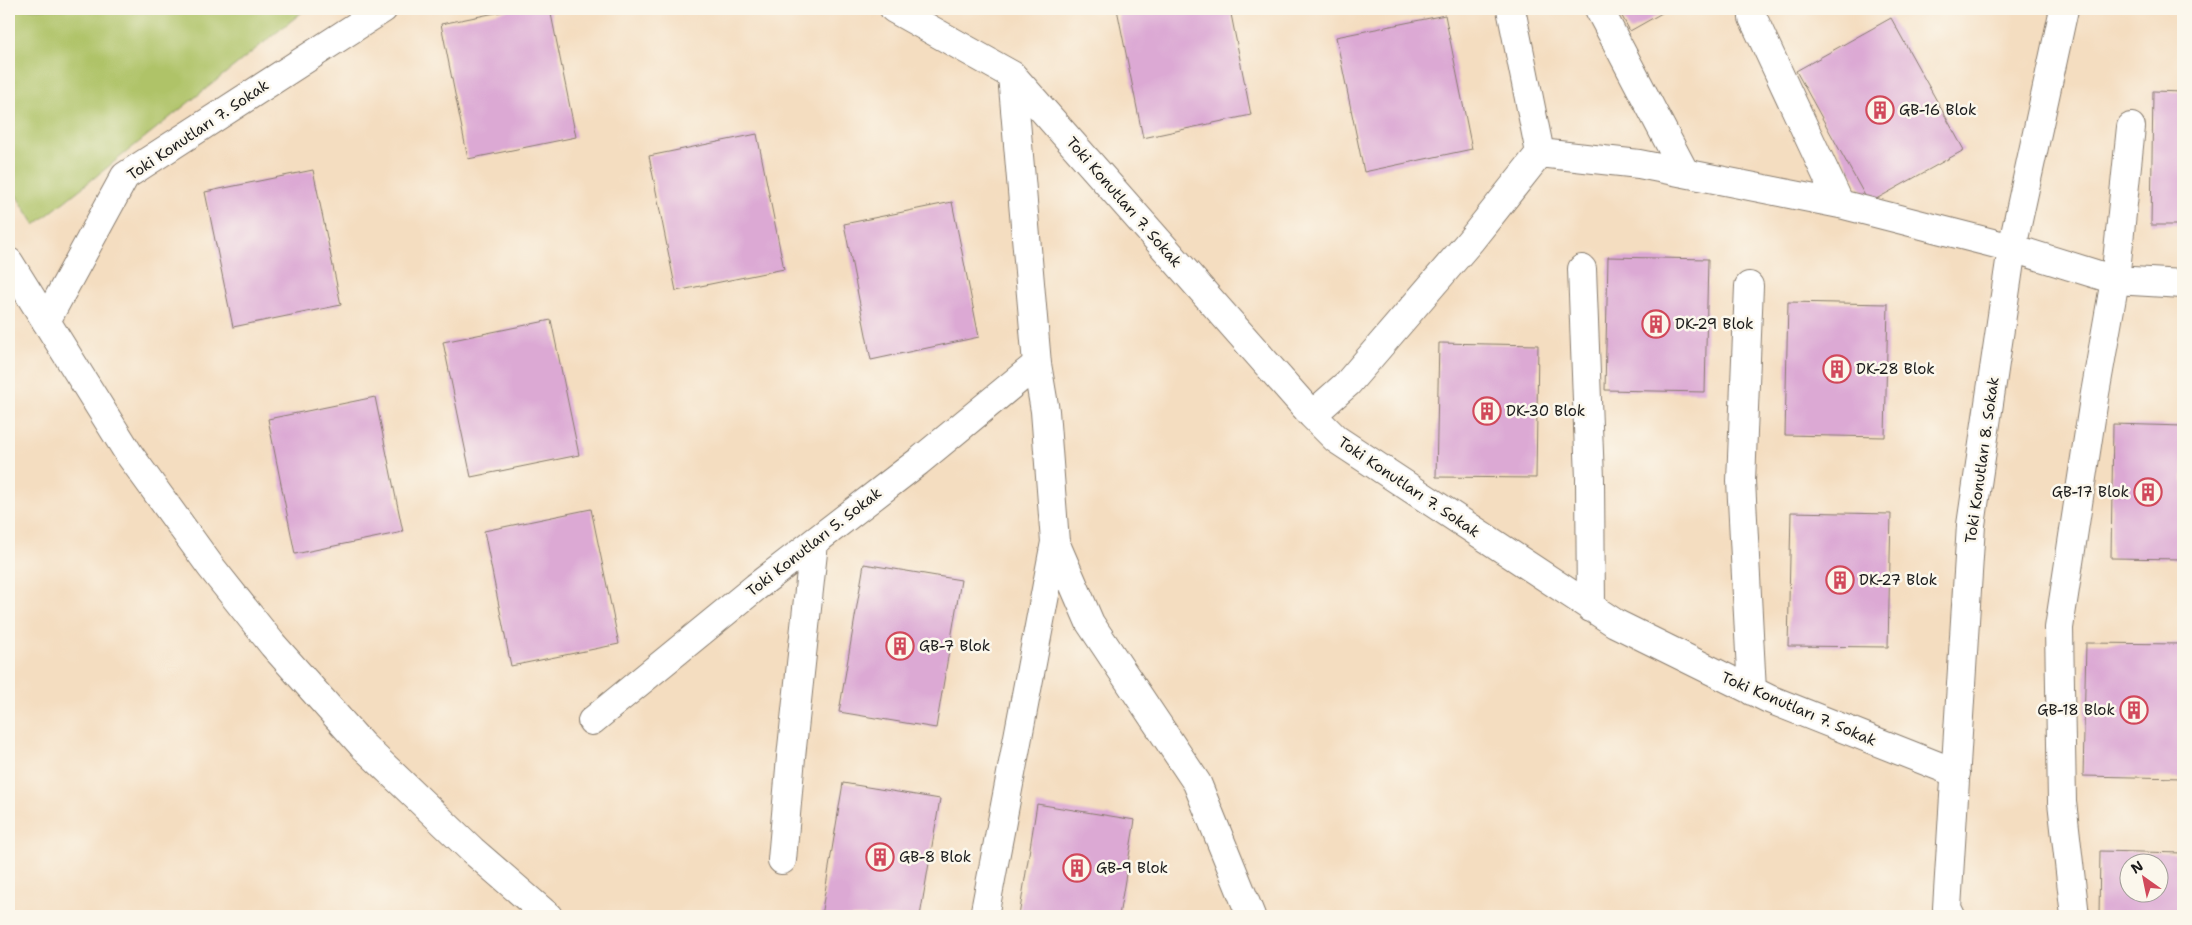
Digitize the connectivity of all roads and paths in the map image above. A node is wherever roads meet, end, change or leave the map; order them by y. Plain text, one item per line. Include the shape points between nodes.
1 (383, 9) edge
2 (894, 9) edge
3 (1511, 9) edge
4 (1599, 9) edge
5 (2064, 9) edge
6 (1753, 18) dead end
7 (1012, 76) junction
8 (2131, 127) dead end
9 (1540, 153) junction
10 (1685, 173) junction
11 (1840, 204) junction
12 (2012, 248) junction
13 (9, 262) edge
14 (1582, 269) dead end
15 (2115, 280) junction
16 (2183, 284) edge
17 (1749, 286) dead end
18 (46, 321) junction
19 (1037, 364) junction
20 (1312, 415) junction
21 (1055, 542) junction
22 (814, 543) junction
23 (1591, 608) junction
24 (1752, 691) junction
25 (592, 721) dead end
26 (1956, 773) junction
27 (782, 860) dead end
28 (1942, 914) edge
29 (548, 916) edge
30 (984, 916) edge
31 (1251, 916) edge
32 (2075, 916) edge

1 - 18 street, Toki Konutları 7. Sokak via 125,176
2 - 7 street, Toki Konutları 7. Sokak
3 - 9 street
4 - 10 street
5 - 12 street, Toki Konutları 8. Sokak
6 - 11 street
7 - 19 street
7 - 20 street, Toki Konutları 7. Sokak
8 - 15 street
9 - 10 street via 1639,164
9 - 20 street via 1471,240 1348,383
10 - 11 street
11 - 12 street
12 - 15 street
12 - 26 street, Toki Konutları 8. Sokak via 1971,525
13 - 18 street
14 - 23 street
15 - 16 street
15 - 32 street via 2059,628 2062,802
17 - 24 street via 1741,481
18 - 29 street via 129,454 211,567 273,645 362,745 472,850
19 - 21 street via 1045,412
19 - 22 street, Toki Konutları 5. Sokak
20 - 23 street, Toki Konutları 7. Sokak via 1336,440
21 - 30 street
21 - 31 street via 1090,622 1197,783
22 - 25 street, Toki Konutları 5. Sokak
22 - 27 street
23 - 24 street, Toki Konutları 7. Sokak
24 - 26 street, Toki Konutları 7. Sokak
26 - 28 street, Toki Konutları 8. Sokak

